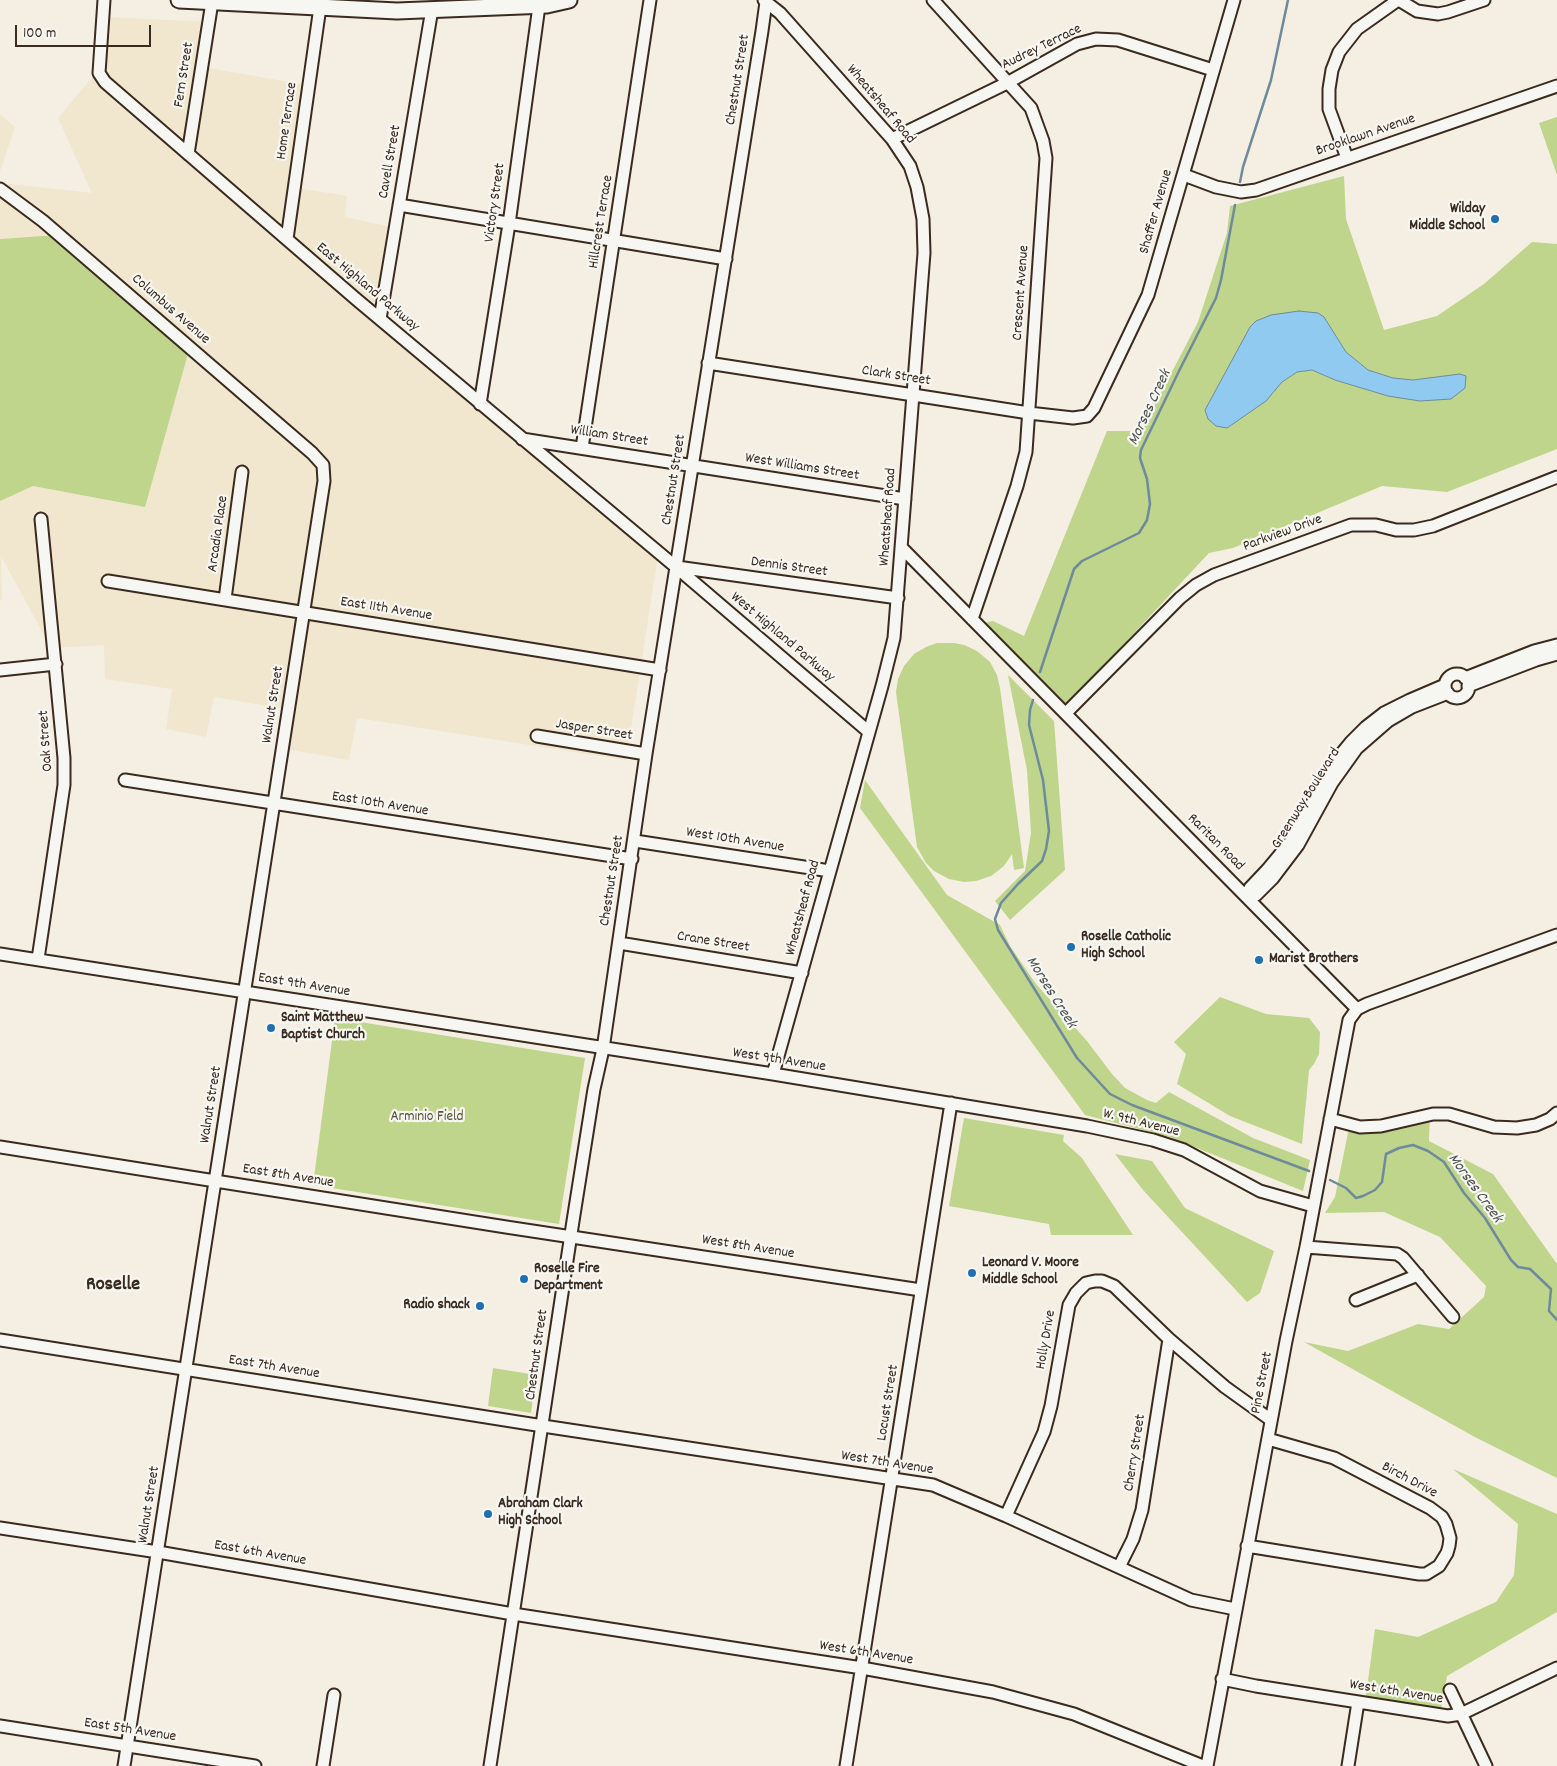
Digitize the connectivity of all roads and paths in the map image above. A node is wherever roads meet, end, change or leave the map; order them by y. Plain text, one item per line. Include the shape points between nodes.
1 (104, 0) edge
2 (179, 0) edge
3 (569, 0) edge
4 (650, 0) edge
5 (934, 0) edge
6 (1234, 0) edge
7 (1398, 0) edge
8 (1484, 0) edge
9 (765, 1) edge
10 (212, 2) junction
11 (261, 2) edge
12 (508, 3) edge
13 (539, 6) junction
14 (320, 7) junction
15 (432, 9) junction
16 (1213, 70) junction
17 (1007, 83) junction
18 (1557, 86) edge
19 (892, 139) junction
20 (188, 154) junction
21 (1347, 158) junction
22 (1184, 175) junction
23 (3, 191) edge
24 (399, 205) junction
25 (508, 224) junction
26 (286, 239) junction
27 (614, 240) junction
28 (726, 259) junction
29 (380, 319) junction
30 (708, 363) junction
31 (914, 395) junction
32 (480, 404) junction
33 (1029, 413) junction
34 (1080, 417) joint
35 (520, 438) junction
36 (582, 448) junction
37 (312, 453) joint
38 (693, 466) junction
39 (242, 472) dead end
40 (1557, 477) edge
41 (906, 499) junction
42 (41, 519) dead end
43 (902, 548) junction
44 (676, 567) junction
45 (108, 581) dead end
46 (898, 598) junction
47 (225, 599) junction
48 (303, 612) junction
49 (972, 619) junction
50 (1557, 645) edge
51 (1557, 654) edge
52 (56, 664) junction
53 (0, 670) edge
54 (660, 670) junction
55 (1467, 682) junction
56 (1446, 689) junction
57 (1066, 714) junction
58 (869, 732) junction
59 (537, 736) dead end
60 (646, 754) junction
61 (125, 780) dead end
62 (274, 804) junction
63 (635, 841) junction
64 (632, 859) junction
65 (830, 871) junction
66 (1247, 897) junction
67 (1556, 937) edge
68 (619, 943) junction
69 (0, 954) edge
70 (38, 959) junction
71 (802, 973) junction
72 (245, 992) junction
73 (1357, 1008) junction
74 (603, 1049) junction
75 (773, 1074) junction
76 (951, 1103) junction
77 (1557, 1113) edge
78 (1330, 1119) junction
79 (0, 1147) edge
80 (216, 1181) junction
81 (1313, 1206) junction
82 (571, 1236) junction
83 (1306, 1248) junction
84 (1418, 1276) junction
85 (921, 1290) junction
86 (1356, 1300) dead end
87 (1453, 1317) dead end
88 (1169, 1339) junction
89 (0, 1340) edge
90 (186, 1369) junction
91 (1271, 1420) junction
92 (543, 1426) junction
93 (1268, 1439) junction
94 (892, 1480) junction
95 (1006, 1516) junction
96 (0, 1528) edge
97 (1247, 1546) junction
98 (158, 1552) junction
99 (1119, 1567) junction
100 (1235, 1609) junction
101 (513, 1614) junction
102 (862, 1668) junction
103 (1557, 1668) edge
104 (1222, 1679) junction
105 (1450, 1690) dead end
106 (334, 1695) dead end
107 (1358, 1702) junction
108 (1461, 1714) junction
109 (0, 1726) edge
110 (127, 1746) junction
111 (124, 1766) edge
112 (255, 1766) edge
113 (323, 1766) edge
114 (490, 1766) edge
115 (846, 1766) edge
116 (1202, 1766) edge
117 (1207, 1766) edge
118 (1348, 1766) edge
119 (1486, 1766) edge

1 - 20 street, East Highland Parkway via 99,73 105,82
2 - 10 main road
3 - 13 main road
4 - 27 street, Hillcrest Terrace
5 - 17 street, Crescent Avenue
6 - 16 street, Shaffer Avenue
7 - 8 street via 1417,11 1438,14
7 - 21 street via 1350,36 1332,70 1329,109
9 - 19 street, Wheatsheaf Road via 780,12
9 - 28 street, Chestnut Street
10 - 11 main road
10 - 20 street, Fern Street
11 - 14 main road
12 - 13 main road
12 - 15 main road
13 - 25 street, Victory Street
14 - 15 main road via 397,11
14 - 26 street, Home Terrace
15 - 24 street, Cavell Street
16 - 17 street, Audrey Terrace via 1118,40 1096,39 1077,44
16 - 22 street, Shaffer Avenue
17 - 19 street, Audrey Terrace
17 - 33 street, Crescent Avenue via 1031,108 1046,158
18 - 21 street, Brooklawn Avenue
19 - 31 street, Wheatsheaf Road via 910,166 923,219 924,253
20 - 26 street, East Highland Parkway
21 - 22 street, Brooklawn Avenue via 1256,190 1241,192
22 - 34 street, Shaffer Avenue via 1148,295 1094,408 1087,416
23 - 37 street, Columbus Avenue via 43,221
24 - 25 street
24 - 29 street, Cavell Street
25 - 27 street
25 - 32 street, Victory Street
26 - 29 street, East Highland Parkway
27 - 28 street
27 - 36 street, Hillcrest Terrace
28 - 30 street, Chestnut Street
29 - 32 street, East Highland Parkway
30 - 31 street, Clark Street
30 - 38 street, Chestnut Street
31 - 33 street, Clark Street
31 - 41 street, Wheatsheaf Road
32 - 35 street, East Highland Parkway
33 - 34 street, Clark Street
33 - 49 street, Crescent Avenue via 1026,452 1017,486
35 - 36 street, William Street
35 - 44 street, East Highland Parkway
36 - 38 street, William Street
37 - 48 street, Walnut Street via 323,465 324,481
38 - 41 street, West Williams Street
38 - 44 street, Chestnut Street
39 - 47 street, Arcadia Place
40 - 57 street, Parkview Drive via 1433,526 1396,530 1376,525 1351,525 1214,575 1180,598
41 - 43 street, Wheatsheaf Road
42 - 52 street, Oak Street
43 - 46 street, Wheatsheaf Road
43 - 49 street, Raritan Road
44 - 46 street, Dennis Street
44 - 54 street, Chestnut Street
44 - 58 street, West Highland Parkway
45 - 47 street, East 11th Avenue
46 - 58 street, Wheatsheaf Road via 894,638
47 - 48 street, East 11th Avenue
48 - 54 street, East 11th Avenue
48 - 62 street, Walnut Street
49 - 57 street, Raritan Road
50 - 55 street via 1534,651
51 - 55 street
52 - 53 street
52 - 70 street, Oak Street via 64,785
54 - 60 street, Chestnut Street
55 - 56 street via 1458,674 1451,676 1446,682
55 - 56 street via 1466,693 1460,697 1453,697
56 - 66 street, Greenway Boulevard via 1388,721 1357,748 1332,783 1298,845 1273,878 1256,895
57 - 66 street, Raritan Road
58 - 65 street, Wheatsheaf Road
59 - 60 street, Jasper Street
60 - 63 street, Chestnut Street
61 - 62 street, East 10th Avenue
62 - 64 street, East 10th Avenue
62 - 72 street, Walnut Street
63 - 64 street, Chestnut Street
63 - 65 street, West 10th Avenue
64 - 68 street, Chestnut Street
65 - 71 street, Wheatsheaf Road
66 - 73 street, Raritan Road
67 - 73 street
68 - 71 street, Crane Street
68 - 74 street, Chestnut Street
69 - 70 street, East 9th Avenue
70 - 72 street, East 9th Avenue
71 - 75 street, Wheatsheaf Road
72 - 74 street, East 9th Avenue
72 - 80 street, Walnut Street
73 - 78 street, Pine Street via 1348,1024
74 - 75 street, West 9th Avenue
74 - 82 street, Chestnut Street
75 - 76 street, West 9th Avenue
76 - 81 street, W. 9th Avenue via 1153,1140 1184,1150 1260,1191
76 - 85 street, Locust Street
77 - 78 street via 1536,1125 1517,1128 1494,1127 1449,1114 1360,1127
78 - 81 street, Pine Street
79 - 80 street, East 8th Avenue
80 - 82 street, East 8th Avenue
80 - 90 street, Walnut Street
81 - 83 street, Pine Street
82 - 85 street, West 8th Avenue
82 - 92 street, Chestnut Street
83 - 84 street via 1397,1254
83 - 91 street, Pine Street
84 - 86 street
84 - 87 street
85 - 94 street, Locust Street
88 - 91 street, Holly Drive via 1225,1387
88 - 95 street, Holly Drive via 1114,1286 1095,1281 1080,1288 1071,1299 1067,1312 1044,1432
88 - 99 street, Cherry Street via 1142,1510 1133,1539
89 - 90 street, East 7th Avenue
90 - 92 street, East 7th Avenue
90 - 98 street, Walnut Street
91 - 93 street, Pine Street
92 - 94 street, West 7th Avenue
92 - 101 street, Chestnut Street
93 - 97 street, Pine Street
93 - 97 street, Birch Drive via 1334,1458 1430,1508 1446,1524 1449,1546 1439,1566 1426,1574 1419,1574
94 - 95 street, West 7th Avenue via 939,1487
94 - 102 street, Locust Street
95 - 99 street, West 7th Avenue
96 - 98 street, East 6th Avenue
97 - 100 street, Pine Street
98 - 101 street, East 6th Avenue
98 - 110 street, Walnut Street
99 - 100 street, West 7th Avenue via 1191,1600
100 - 104 street, Pine Street
101 - 102 street, West 6th Avenue
101 - 114 street, Chestnut Street
102 - 115 street, Locust Street
102 - 116 street, West 6th Avenue via 993,1692 1074,1714
103 - 108 street, West 6th Avenue
104 - 107 street, West 6th Avenue
104 - 117 street, Pine Street
105 - 108 street
106 - 113 street
107 - 108 street, West 6th Avenue via 1448,1716
107 - 118 street
108 - 119 street
109 - 110 street, East 5th Avenue
110 - 111 street, Walnut Street
110 - 112 street, East 5th Avenue

